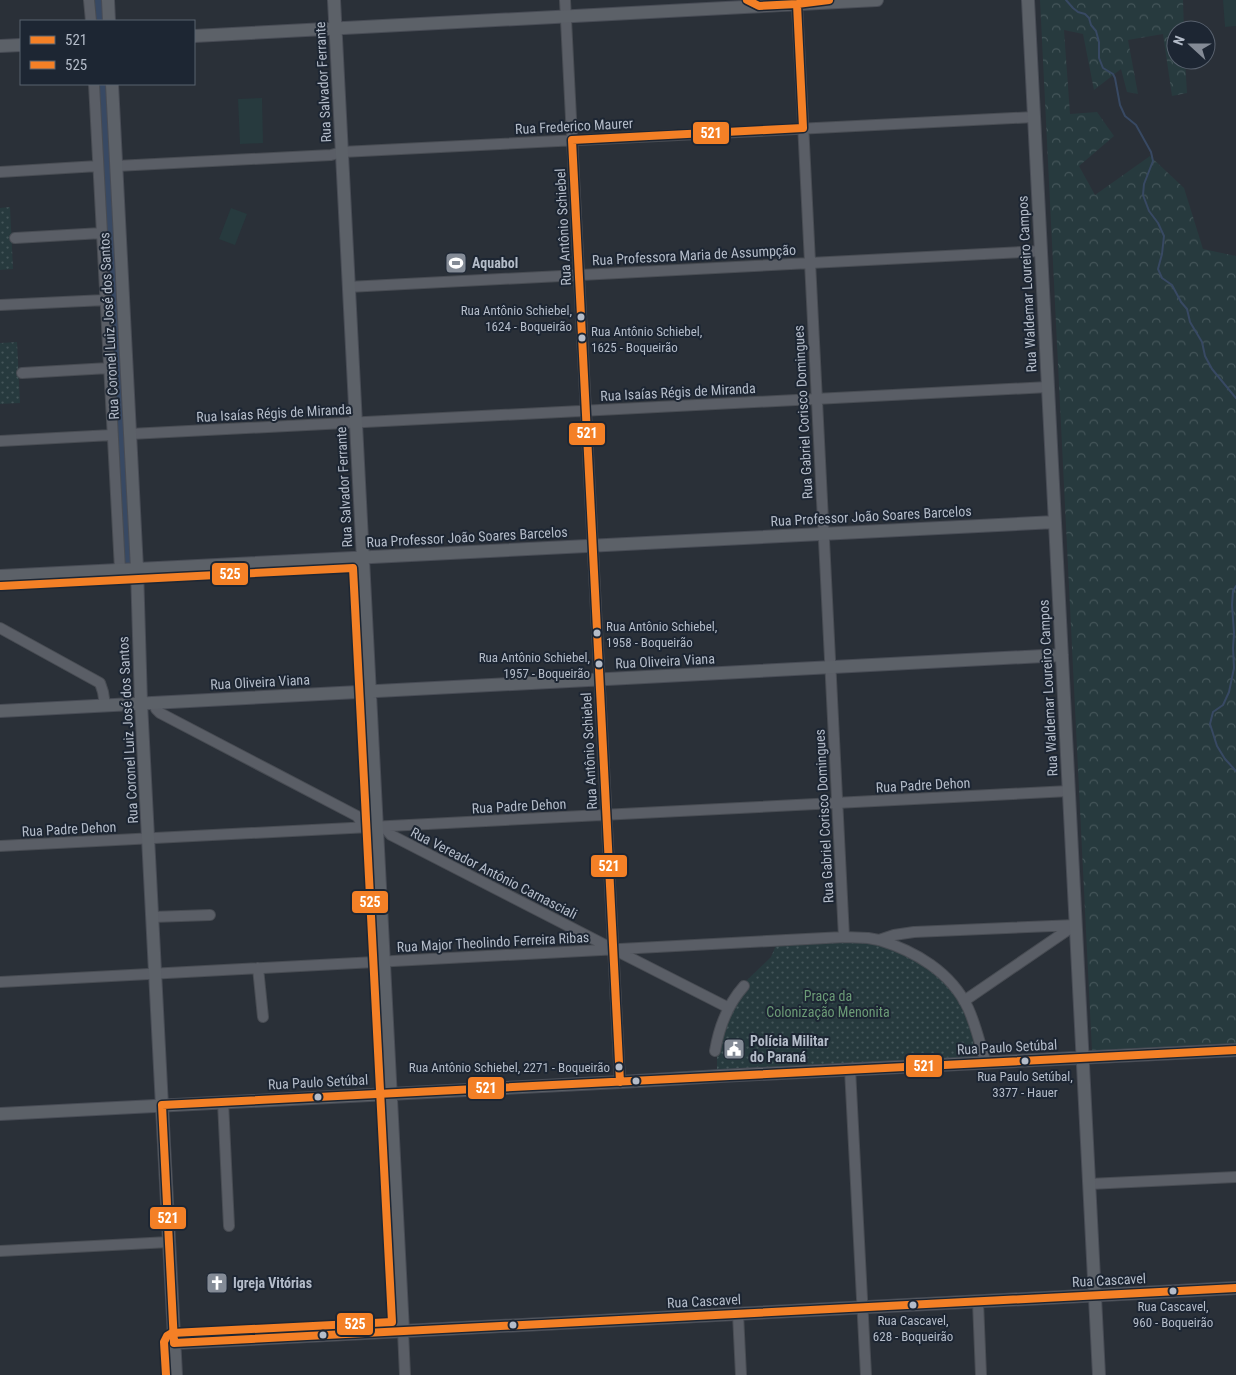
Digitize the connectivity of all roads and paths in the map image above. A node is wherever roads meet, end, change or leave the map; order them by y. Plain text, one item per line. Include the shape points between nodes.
1 (89, 0) edge
2 (108, 0) edge
3 (334, 0) edge
4 (565, 0) edge
5 (829, 0) edge
6 (877, 0) edge
7 (1028, 0) edge
8 (753, 3) edge
9 (797, 4) junction
10 (566, 16) junction
11 (90, 20) edge
12 (109, 20) edge
13 (336, 28) junction
14 (195, 36) edge
15 (20, 45) edge
16 (0, 46) edge
17 (94, 85) edge
18 (112, 85) edge
19 (1034, 116) junction
20 (803, 128) junction
21 (572, 140) junction
22 (342, 152) junction
23 (98, 166) junction
24 (116, 166) junction
25 (0, 172) edge
26 (102, 234) junction
27 (15, 238) dead end
28 (1041, 251) junction
29 (810, 263) junction
30 (579, 275) junction
31 (348, 287) junction
32 (105, 300) junction
33 (0, 305) edge
34 (109, 368) junction
35 (22, 373) dead end
36 (1048, 387) junction
37 (816, 399) junction
38 (586, 411) junction
39 (355, 422) junction
40 (130, 434) junction
41 (112, 435) junction
42 (0, 441) edge
43 (1055, 522) junction
44 (823, 534) junction
45 (592, 545) junction
46 (362, 557) junction
47 (137, 568) junction
48 (120, 570) junction
49 (0, 576) edge
50 (0, 628) edge
51 (1062, 655) junction
52 (830, 668) junction
53 (599, 680) junction
54 (369, 692) junction
55 (156, 702) junction
56 (141, 703) junction
57 (104, 705) junction
58 (0, 711) edge
59 (1069, 791) junction
60 (837, 803) junction
61 (606, 815) junction
62 (375, 827) junction
63 (148, 839) junction
64 (0, 846) edge
65 (210, 915) dead end
66 (152, 917) junction
67 (1076, 925) junction
68 (844, 937) junction
69 (878, 940) junction
70 (613, 950) junction
71 (383, 962) junction
72 (258, 968) junction
73 (155, 974) junction
74 (0, 982) edge
75 (744, 986) dead end
76 (964, 1001) junction
77 (729, 1008) junction
78 (263, 1017) dead end
79 (1236, 1050) edge
80 (715, 1051) dead end
81 (1083, 1058) junction
82 (986, 1063) junction
83 (850, 1069) junction
84 (620, 1082) junction
85 (390, 1093) junction
86 (223, 1102) junction
87 (162, 1105) junction
88 (0, 1114) edge
89 (1236, 1176) edge
90 (1089, 1184) junction
91 (229, 1226) dead end
92 (169, 1242) junction
93 (0, 1251) edge
94 (1236, 1288) edge
95 (1095, 1296) junction
96 (978, 1302) junction
97 (862, 1308) junction
98 (738, 1314) junction
99 (403, 1331) junction
100 (174, 1343) junction
101 (176, 1375) edge
102 (405, 1375) edge
103 (741, 1375) edge
104 (866, 1375) edge
105 (981, 1375) edge
106 (1099, 1375) edge

1 - 11 street
2 - 12 main road
3 - 13 main road, Rua Salvador Ferrante
4 - 10 street, Rua Antônio Schiebel
5 - 9 main road
6 - 9 main road
7 - 19 main road, Rua Waldemar Loureiro Campos
8 - 9 main road
8 - 10 main road
9 - 20 street, Rua Gabriel Corisco Domingues
10 - 13 main road
10 - 21 street, Rua Antônio Schiebel
13 - 14 main road
13 - 22 main road, Rua Salvador Ferrante
15 - 16 main road
17 - 23 street, Rua Coronel Luiz José dos Santos
18 - 24 main road, Rua Coronel Luiz José dos Santos
19 - 20 street, Rua Frederico Maurer
19 - 28 main road, Rua Waldemar Loureiro Campos
20 - 21 street, Rua Frederico Maurer
20 - 29 street, Rua Gabriel Corisco Domingues
21 - 22 street, Rua Frederico Maurer
21 - 30 street, Rua Antônio Schiebel
22 - 24 street, Rua Frederico Maurer
22 - 31 main road, Rua Salvador Ferrante
23 - 25 street
23 - 26 street, Rua Coronel Luiz José dos Santos
24 - 40 main road, Rua Coronel Luiz José dos Santos
26 - 27 street
26 - 32 street, Rua Coronel Luiz José dos Santos
28 - 29 street, Rua Professora Maria de Assumpção
28 - 36 main road, Rua Waldemar Loureiro Campos
29 - 30 street, Rua Professora Maria de Assumpção
29 - 37 street, Rua Gabriel Corisco Domingues
30 - 31 street, Rua Professora Maria de Assumpção
30 - 38 street, Rua Antônio Schiebel
31 - 39 main road, Rua Salvador Ferrante
32 - 33 street
32 - 34 street, Rua Coronel Luiz José dos Santos
34 - 35 street
34 - 41 street, Rua Coronel Luiz José dos Santos
36 - 37 street, Rua Isaías Régis de Miranda
36 - 43 main road, Rua Waldemar Loureiro Campos
37 - 38 street, Rua Isaías Régis de Miranda
37 - 44 street, Rua Gabriel Corisco Domingues
38 - 39 street, Rua Isaías Régis de Miranda
38 - 45 street, Rua Antônio Schiebel
39 - 40 street, Rua Isaías Régis de Miranda
39 - 46 main road, Rua Salvador Ferrante
40 - 47 main road, Rua Coronel Luiz José dos Santos
41 - 42 street
41 - 48 street, Rua Coronel Luiz José dos Santos
43 - 44 main road, Rua Professor João Soares Barcelos
43 - 51 main road, Rua Waldemar Loureiro Campos
44 - 45 main road, Rua Professor João Soares Barcelos
44 - 52 street, Rua Gabriel Corisco Domingues
45 - 46 main road, Rua Professor João Soares Barcelos
45 - 53 street, Rua Antônio Schiebel
46 - 47 main road, Rua Professor João Soares Barcelos
46 - 54 main road, Rua Salvador Ferrante
47 - 48 main road, Rua Professor João Soares Barcelos
47 - 56 main road, Rua Coronel Luiz José dos Santos
48 - 49 main road, Rua Professor João Soares Barcelos
50 - 57 street via 100,683
51 - 52 main road, Rua Oliveira Viana
51 - 59 main road, Rua Waldemar Loureiro Campos
52 - 53 main road, Rua Oliveira Viana
52 - 60 street, Rua Gabriel Corisco Domingues
53 - 54 main road, Rua Oliveira Viana
53 - 61 street, Rua Antônio Schiebel
54 - 55 main road, Rua Oliveira Viana
54 - 62 main road, Rua Salvador Ferrante
55 - 56 main road, Rua Oliveira Viana
55 - 62 street, Rua Vereador Antônio Carnasciali via 160,713
56 - 57 main road, Rua Oliveira Viana
56 - 63 main road, Rua Coronel Luiz José dos Santos
57 - 58 main road, Rua Oliveira Viana
59 - 60 street, Rua Padre Dehon
59 - 67 main road, Rua Waldemar Loureiro Campos
60 - 61 street, Rua Padre Dehon
60 - 68 street, Rua Gabriel Corisco Domingues
61 - 62 street, Rua Padre Dehon
61 - 70 street, Rua Antônio Schiebel
62 - 63 street, Rua Padre Dehon
62 - 70 street, Rua Vereador Antônio Carnasciali
62 - 71 main road, Rua Salvador Ferrante
63 - 64 street, Rua Padre Dehon
63 - 66 main road, Rua Coronel Luiz José dos Santos
65 - 66 street
66 - 73 main road, Rua Coronel Luiz José dos Santos
67 - 69 street, Rua Major Theolindo Ferreira Ribas via 914,932
67 - 76 street
67 - 81 main road, Rua Waldemar Loureiro Campos
68 - 69 street, Rua Major Theolindo Ferreira Ribas
68 - 70 street, Rua Major Theolindo Ferreira Ribas
69 - 76 street via 927,962 947,979
70 - 71 street, Rua Major Theolindo Ferreira Ribas
70 - 77 street, Rua Vereador Antônio Carnasciali
70 - 84 street, Rua Antônio Schiebel
71 - 72 street, Rua Major Theolindo Ferreira Ribas
71 - 85 main road, Rua Salvador Ferrante
72 - 73 street, Rua Major Theolindo Ferreira Ribas
72 - 78 street
73 - 74 street, Rua Major Theolindo Ferreira Ribas
73 - 87 main road, Rua Coronel Luiz José dos Santos
75 - 77 street
76 - 82 street
77 - 80 street
79 - 81 main road, Rua Paulo Setúbal
81 - 82 main road, Rua Paulo Setúbal
81 - 90 main road, Rua Waldemar Loureiro Campos
82 - 83 main road, Rua Paulo Setúbal
83 - 84 main road, Rua Paulo Setúbal
83 - 97 street
84 - 85 main road, Rua Paulo Setúbal
85 - 86 main road, Rua Paulo Setúbal
85 - 99 main road, Rua Salvador Ferrante
86 - 87 main road, Rua Paulo Setúbal
86 - 91 street
87 - 88 main road, Rua Paulo Setúbal
87 - 92 main road, Rua Coronel Luiz José dos Santos
89 - 90 street
90 - 95 main road, Rua Waldemar Loureiro Campos
92 - 93 street
92 - 100 main road, Rua Coronel Luiz José dos Santos
94 - 95 main road, Rua Cascavel
95 - 96 main road, Rua Cascavel
95 - 106 main road, Rua Waldemar Loureiro Campos
96 - 97 main road, Rua Cascavel
96 - 105 street
97 - 98 main road, Rua Cascavel
97 - 104 street
98 - 99 main road, Rua Cascavel
98 - 103 street
99 - 100 main road, Rua Cascavel
99 - 102 street
100 - 101 main road, Rua Coronel Luiz José dos Santos

